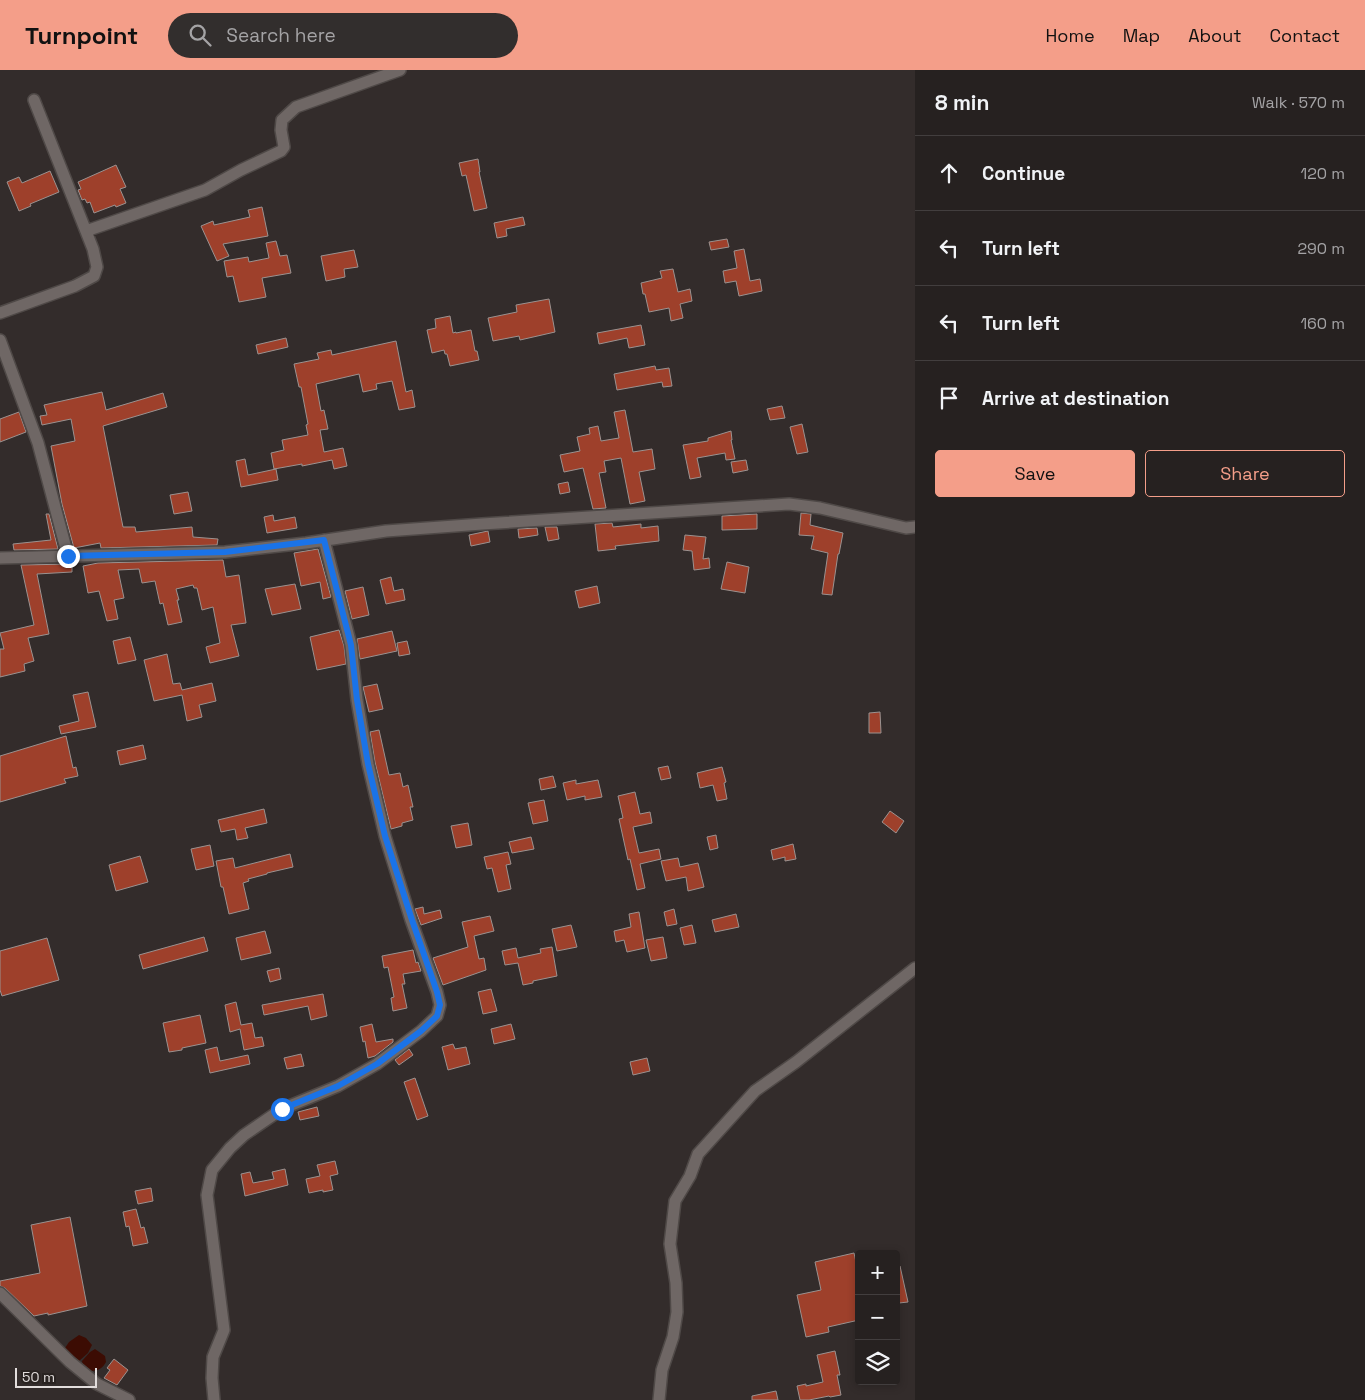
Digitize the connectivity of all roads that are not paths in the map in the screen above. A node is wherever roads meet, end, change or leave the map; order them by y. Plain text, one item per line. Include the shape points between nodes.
1 (400, 70) edge
2 (34, 100) dead end
3 (86, 231) junction
4 (0, 313) edge
5 (0, 340) edge
6 (915, 527) edge
7 (324, 540) junction
8 (68, 556) junction
9 (0, 558) edge
10 (915, 968) edge
11 (0, 1292) edge
12 (129, 1400) edge
13 (214, 1400) edge
14 (659, 1400) edge

1 - 3 street via 296,107 282,120 284,146 281,151 205,190
2 - 3 street
3 - 4 street via 97,267 94,276
5 - 8 street via 38,442
6 - 7 street via 906,528 789,504 473,524
7 - 8 street via 225,552
7 - 13 street via 351,645 368,764 385,836 440,1005 437,1016 421,1031 377,1064 338,1086 282,1109 244,1135 212,1170 207,1195 224,1330 213,1357
8 - 9 street
10 - 14 street via 755,1091 698,1154 675,1201 670,1244 677,1312 662,1370
11 - 12 street via 96,1384

